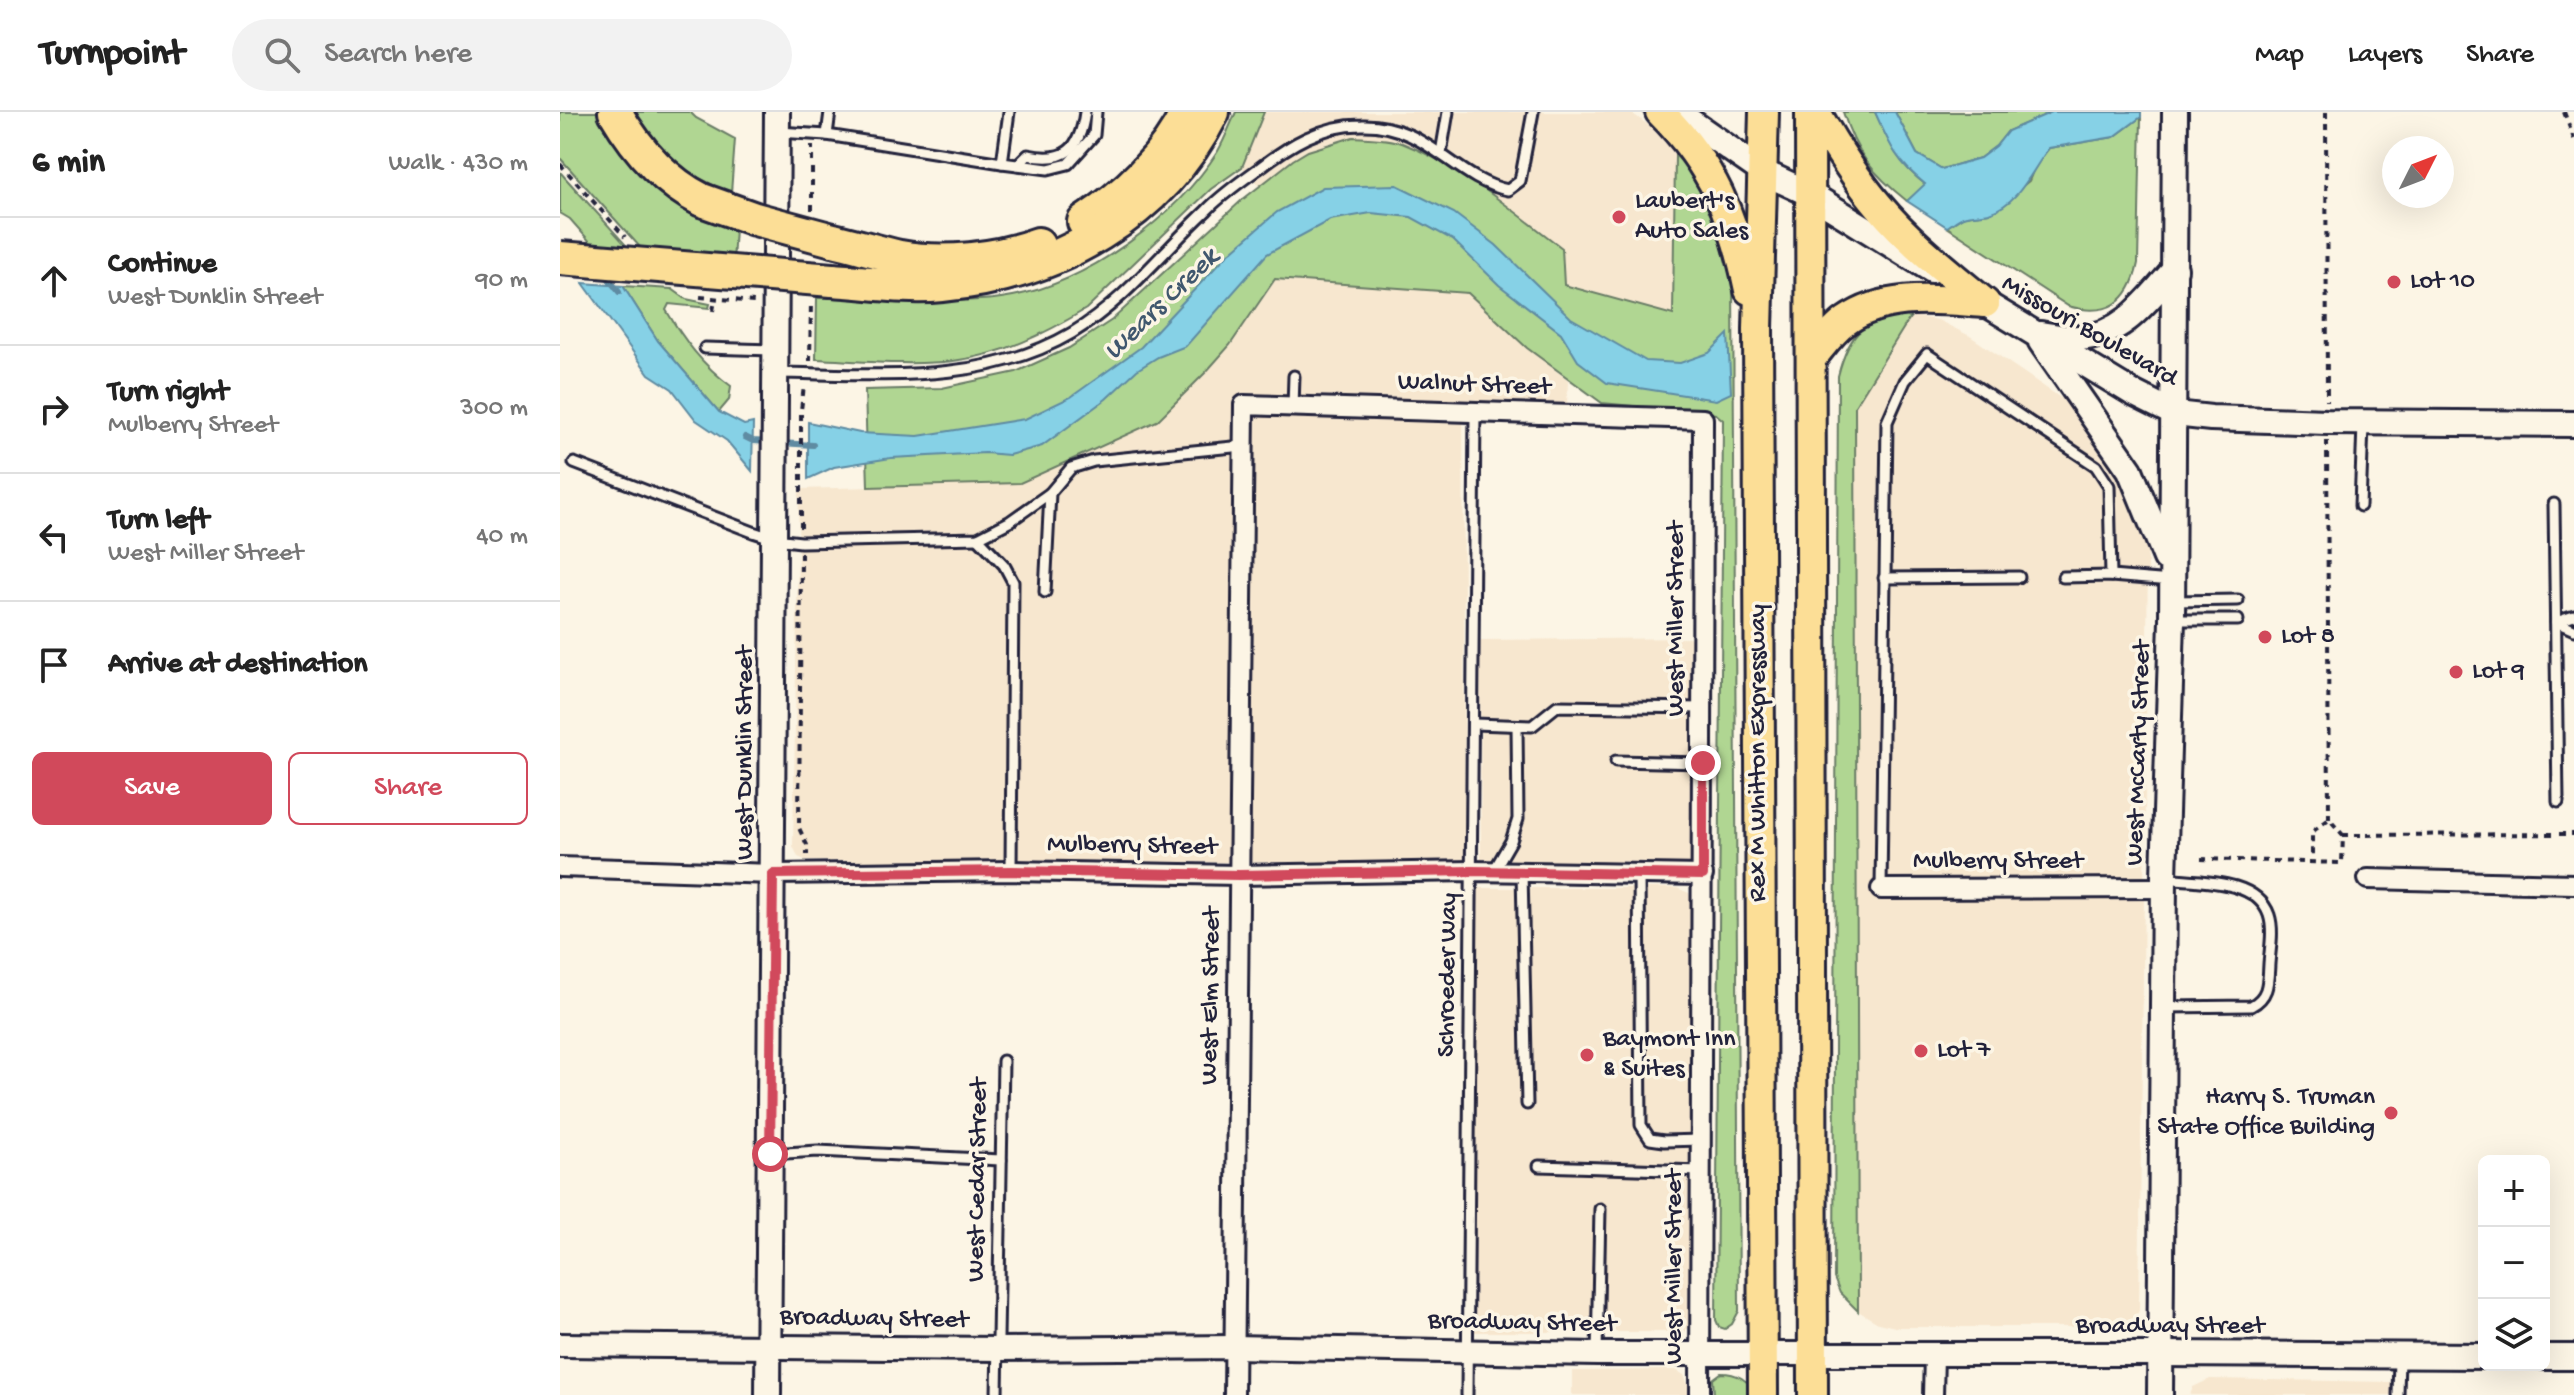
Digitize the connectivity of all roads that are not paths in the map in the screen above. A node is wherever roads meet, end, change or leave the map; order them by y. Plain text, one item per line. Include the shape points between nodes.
1 (615, 112) edge
2 (830, 112) edge
3 (1009, 112) edge
4 (1085, 112) edge
5 (1096, 112) edge
6 (1187, 112) edge
7 (1213, 112) edge
8 (1448, 112) edge
9 (1533, 112) edge
10 (1660, 112) edge
11 (1677, 112) edge
12 (1764, 112) edge
13 (1813, 112) edge
14 (2175, 112) edge
15 (777, 122) edge
16 (827, 135) junction
17 (1441, 153) junction
18 (1002, 163) junction
19 (1018, 165) junction
20 (1763, 172) junction
21 (1810, 194) junction
22 (560, 258) edge
23 (2175, 269) junction
24 (1985, 303) junction
25 (1758, 329) junction
26 (2035, 334) junction
27 (705, 348) dead end
28 (1812, 358) junction
29 (775, 362) junction
30 (1294, 376) dead end
31 (1244, 405) joint
32 (1293, 407) junction
33 (1475, 412) junction
34 (2175, 414) junction
35 (1703, 419) joint
36 (2363, 422) junction
37 (2574, 424) edge
38 (1243, 446) junction
39 (574, 463) dead end
40 (1050, 493) junction
41 (2554, 504) dead end
42 (2360, 506) dead end
43 (978, 538) junction
44 (775, 539) junction
45 (2111, 576) junction
46 (2019, 577) dead end
47 (2063, 577) dead end
48 (1884, 578) junction
49 (1045, 592) dead end
50 (2172, 593) junction
51 (2238, 600) dead end
52 (2574, 616) edge
53 (2238, 620) dead end
54 (2556, 622) junction
55 (2574, 630) edge
56 (1703, 708) junction
57 (1474, 724) junction
58 (1517, 726) junction
59 (1616, 761) dead end
60 (1703, 763) junction
61 (2558, 802) dead end
62 (560, 867) edge
63 (1011, 871) junction
64 (1472, 871) junction
65 (1493, 872) junction
66 (1522, 872) junction
67 (773, 874) junction
68 (1639, 874) junction
69 (1239, 875) junction
70 (1703, 875) junction
71 (2368, 879) dead end
72 (2164, 883) junction
73 (2574, 884) edge
74 (1881, 889) joint
75 (2163, 1007) junction
76 (1003, 1061) dead end
77 (1527, 1104) dead end
78 (1701, 1140) junction
79 (770, 1154) junction
80 (1001, 1160) junction
81 (1539, 1166) dead end
82 (1701, 1171) junction
83 (1600, 1209) dead end
84 (560, 1345) edge
85 (768, 1347) junction
86 (1234, 1347) junction
87 (998, 1349) junction
88 (1467, 1352) junction
89 (1815, 1352) junction
90 (1700, 1353) junction
91 (1763, 1353) junction
92 (1597, 1354) junction
93 (2160, 1354) junction
94 (1934, 1355) junction
95 (2399, 1355) junction
96 (2478, 1356) edge
97 (2550, 1357) edge
98 (2574, 1357) edge
99 (768, 1395) edge
100 (997, 1395) edge
101 (1234, 1395) edge
102 (1467, 1395) edge
103 (1700, 1395) edge
104 (1763, 1395) edge
105 (1813, 1395) edge
106 (1933, 1395) edge
107 (2160, 1395) edge
108 (2398, 1395) edge

1 - 6 highway, bridge via 644,154 683,191 702,200 833,240 904,257 945,259 985,257 1066,234 1143,172
2 - 16 lane
3 - 18 lane
4 - 19 lane via 1077,142 1065,154 1047,159 1028,155
5 - 19 lane via 1094,135 1068,164 1048,169
7 - 22 highway, bridge via 1160,188 1125,220 1073,251 999,278 939,286
8 - 17 lane
9 - 17 lane via 1520,181 1508,190 1491,187
10 - 25 highway via 1702,160 1728,211
11 - 20 main road, Missouri Boulevard
12 - 20 highway, Rex M Whitton Expressway
13 - 21 highway, Rex M Whitton Expressway
13 - 24 highway via 1879,207
14 - 23 main road, West McCarty Street
15 - 16 lane
15 - 29 main road, West Dunklin Street
16 - 18 lane
17 - 29 lane via 1389,127 1362,125 1312,134 1285,148 1208,208 1100,315 1026,354 968,370 911,375
18 - 19 lane
20 - 21 main road, Missouri Boulevard
20 - 25 highway, Rex M Whitton Expressway
21 - 24 main road, Missouri Boulevard
21 - 28 highway, Rex M Whitton Expressway
23 - 26 main road via 2136,314 2112,329 2080,338
23 - 34 main road, West McCarty Street
24 - 26 main road, Missouri Boulevard
24 - 28 highway via 1895,301 1847,321
25 - 91 highway, Rex M Whitton Expressway
26 - 34 main road, Missouri Boulevard
26 - 50 main road via 2130,470
27 - 29 lane
28 - 89 highway, Rex M Whitton Expressway
29 - 44 main road, West Dunklin Street
30 - 32 lane
31 - 32 street, Walnut Street
31 - 38 street, West Elm Street
32 - 33 street, Walnut Street
33 - 35 street, Walnut Street
33 - 57 lane, Schroeder Way
34 - 36 main road, Missouri Boulevard
34 - 50 main road, West McCarty Street
35 - 56 street, West Miller Street
36 - 37 main road, Missouri Boulevard
36 - 42 lane
38 - 40 lane via 1094,461 1071,468
38 - 69 street, West Elm Street
39 - 44 lane
40 - 43 lane
40 - 49 lane
41 - 54 lane
43 - 44 lane
43 - 63 lane via 1013,582
44 - 67 main road, West Dunklin Street
45 - 47 lane
45 - 48 lane via 2109,486 2096,466 1927,354 1905,381 1887,422
45 - 50 lane
46 - 48 lane
48 - 74 lane
50 - 51 lane
50 - 53 lane
50 - 72 main road, West McCarty Street
52 - 54 lane
54 - 55 lane
54 - 61 lane
56 - 58 lane via 1557,706 1532,726
56 - 60 street, West Miller Street
57 - 58 lane
57 - 64 lane, Schroeder Way
58 - 65 lane via 1518,819
59 - 60 lane
60 - 70 street, West Miller Street
62 - 67 street, Mulberry Street
63 - 67 street, Mulberry Street
63 - 69 street, Mulberry Street
64 - 65 street, Mulberry Street
64 - 69 street, Mulberry Street
64 - 88 lane, Schroeder Way
65 - 66 street, Mulberry Street
66 - 68 street, Mulberry Street
66 - 77 lane
67 - 79 main road, West Dunklin Street
68 - 70 street, Mulberry Street
68 - 78 lane via 1641,1125 1650,1139
69 - 86 street, West Elm Street
70 - 78 street, West Miller Street
71 - 73 street
72 - 74 street, Mulberry Street
72 - 75 main road, West McCarty Street
72 - 75 lane via 2244,888 2263,903 2272,926 2268,987 2259,1002
75 - 93 main road, West McCarty Street
76 - 80 lane, West Cedar Street
78 - 82 street, West Miller Street
79 - 80 lane via 818,1151
79 - 85 main road, West Dunklin Street
80 - 87 lane, West Cedar Street
81 - 82 lane
82 - 90 street, West Miller Street
83 - 92 lane
84 - 85 street, Broadway Street
85 - 87 street, Broadway Street
85 - 99 main road, West Dunklin Street
86 - 87 street, Broadway Street
86 - 88 street, Broadway Street
86 - 101 street, West Elm Street
87 - 100 lane, West Cedar Street
88 - 92 street, Broadway Street
88 - 102 lane, Schroeder Way
89 - 91 street, Broadway Street
89 - 94 street, Broadway Street
89 - 105 highway, Rex M Whitton Expressway
90 - 91 street, Broadway Street
90 - 92 street, Broadway Street
90 - 103 street, West Miller Street
91 - 104 highway, Rex M Whitton Expressway
93 - 94 street, Broadway Street
93 - 95 main road, Broadway Street
93 - 107 main road, West McCarty Street
94 - 106 street
95 - 96 main road, Broadway Street
95 - 108 lane
97 - 98 main road

